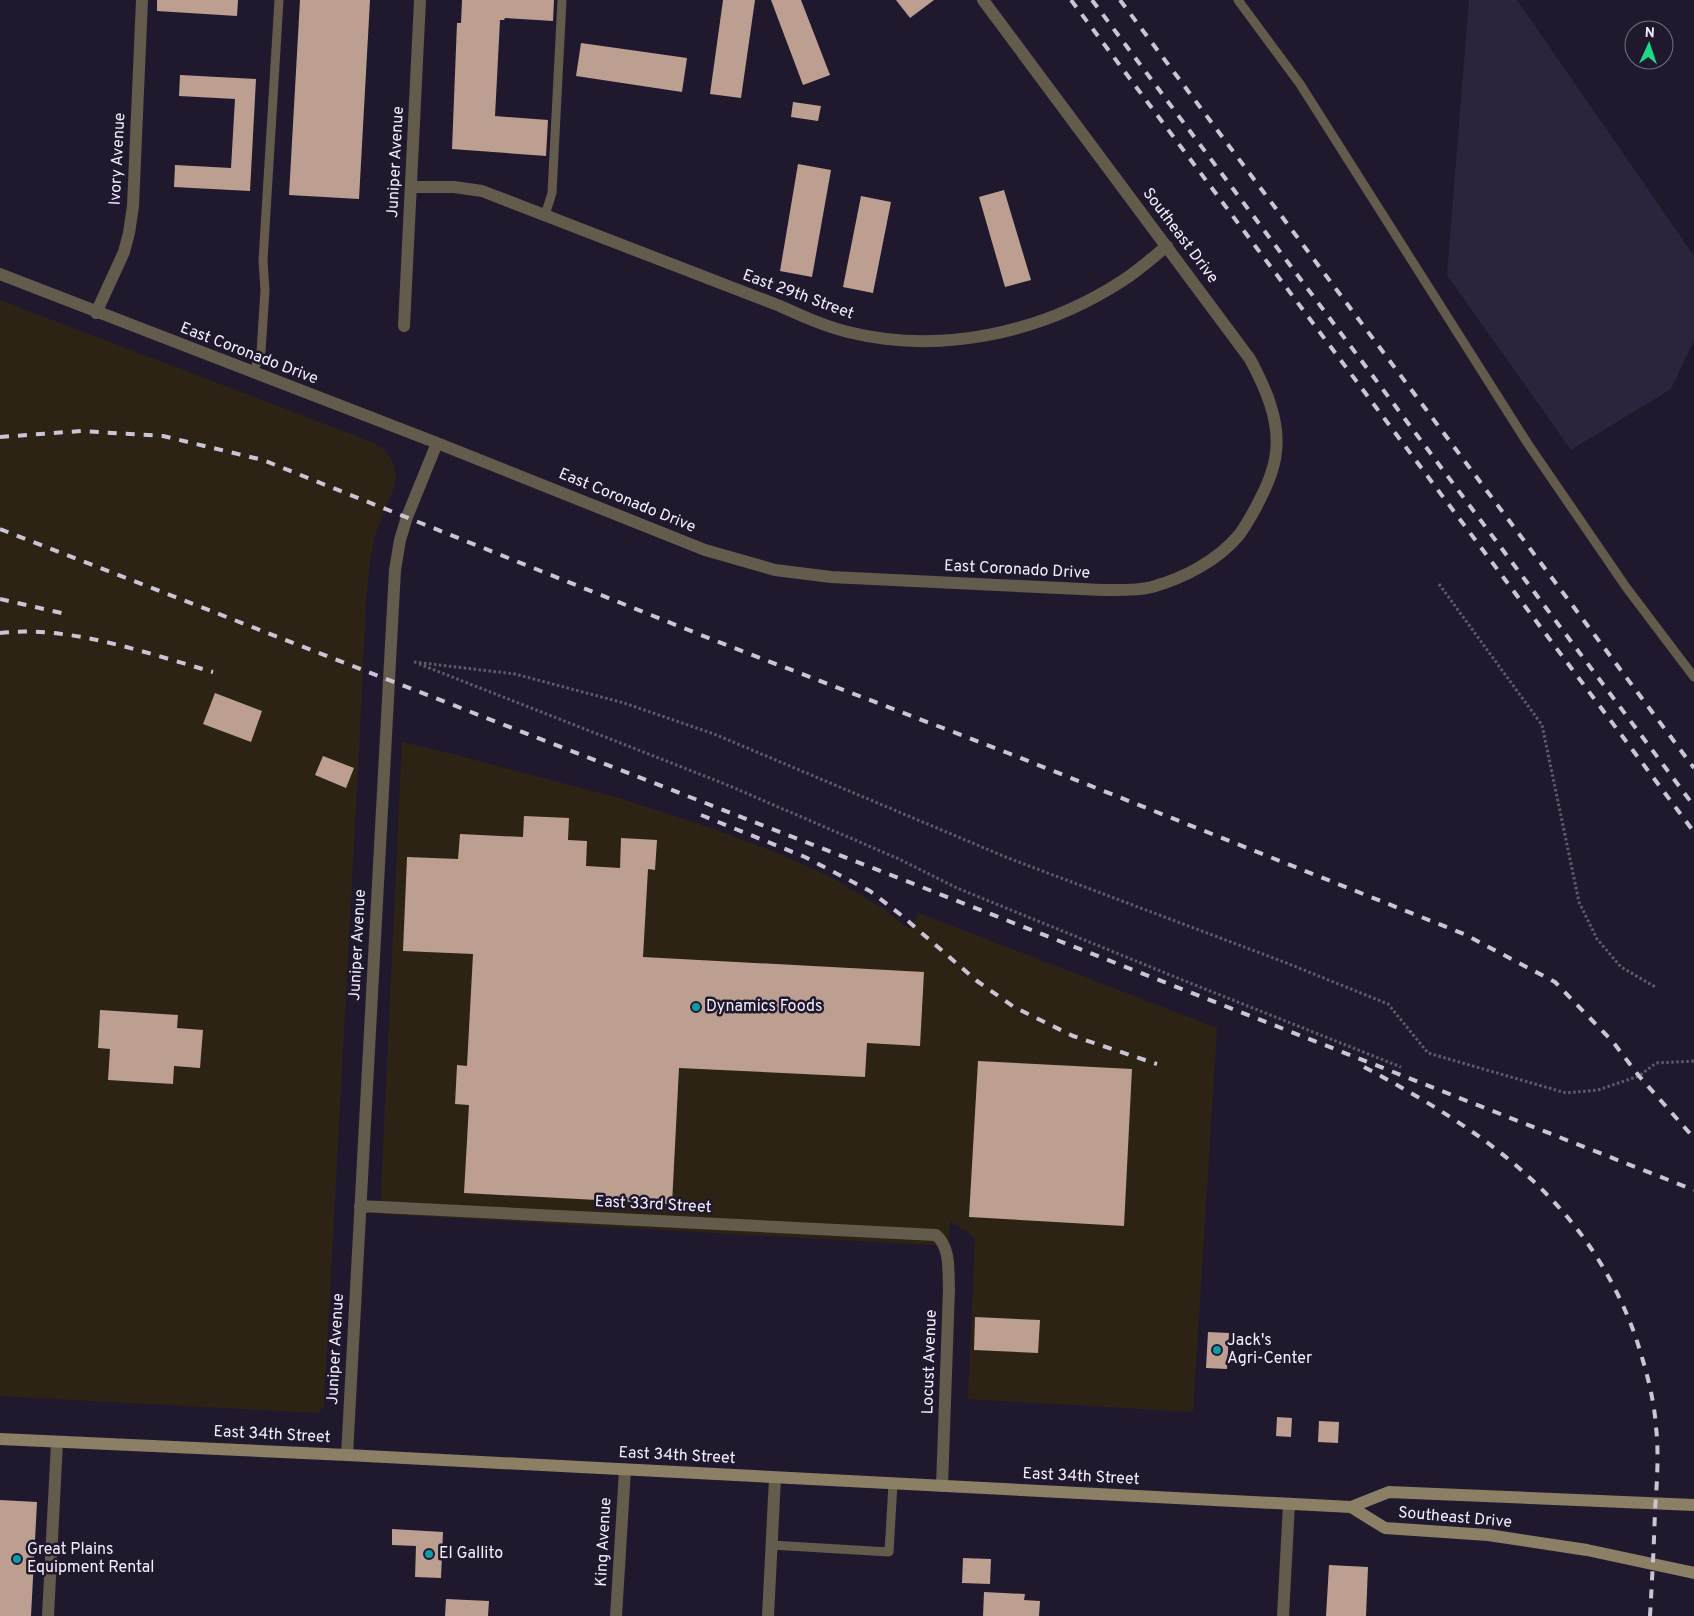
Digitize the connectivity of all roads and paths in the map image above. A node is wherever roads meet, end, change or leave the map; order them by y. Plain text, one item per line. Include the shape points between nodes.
1 (142, 0) edge
2 (279, 0) edge
3 (420, 0) edge
4 (562, 0) edge
5 (983, 0) edge
6 (1238, 0) edge
7 (411, 187) junction
8 (545, 215) junction
9 (1167, 246) junction
10 (0, 274) edge
11 (96, 313) junction
12 (404, 326) dead end
13 (253, 373) junction
14 (437, 443) junction
15 (1251, 516) joint
16 (1439, 584) dead end
17 (1694, 678) edge
18 (1658, 988) dead end
19 (1694, 1061) edge
20 (1401, 1066) dead end
21 (360, 1206) junction
22 (942, 1241) joint
23 (0, 1439) edge
24 (57, 1442) junction
25 (346, 1455) junction
26 (625, 1470) junction
27 (775, 1478) junction
28 (893, 1484) junction
29 (942, 1486) junction
30 (1289, 1504) junction
31 (1694, 1505) edge
32 (1351, 1507) junction
33 (772, 1545) junction
34 (1694, 1573) edge
35 (48, 1616) edge
36 (616, 1616) edge
37 (768, 1616) edge
38 (1283, 1616) edge

1 - 11 street, Ivory Avenue via 133,206 124,252
2 - 13 lane via 263,260 265,290 261,352
3 - 7 street, Juniper Avenue
4 - 8 lane via 552,193
5 - 9 street, Southeast Drive
6 - 17 lane via 1300,84 1528,444 1626,587
7 - 8 street, East 29th Street via 454,187 482,192
7 - 12 street, Juniper Avenue
8 - 9 street, East 29th Street via 820,324 849,332 917,341 1012,330 1051,316 1122,281
9 - 15 street, Southeast Drive via 1250,358 1269,399 1276,429 1276,452 1272,471
10 - 11 street, East Coronado Drive
11 - 13 street, East Coronado Drive
13 - 14 street, East Coronado Drive
14 - 15 street, East Coronado Drive via 705,550 775,570 831,577 1102,590 1150,587 1201,567 1223,551
14 - 21 street, Juniper Avenue via 407,517 395,570
16 - 18 path via 1542,725 1579,902 1597,939 1621,967
19 - 20 path via 1656,1062 1639,1076 1598,1090 1566,1093 1428,1053 1388,1004 1008,858 714,734 624,703 515,674 414,662 725,784 899,859 957,888
21 - 22 street, East 33rd Street via 936,1235
21 - 25 street, Juniper Avenue
22 - 29 street, Locust Avenue via 948,1257 949,1289
23 - 24 main road, East 34th Street
24 - 25 main road, East 34th Street
24 - 35 street
25 - 26 main road, East 34th Street
26 - 27 main road, East 34th Street
26 - 36 street, King Avenue
27 - 28 main road, East 34th Street
27 - 33 street
28 - 29 main road, East 34th Street
28 - 33 lane via 890,1552
29 - 30 main road, East 34th Street
30 - 32 main road, East 34th Street
30 - 38 street
31 - 32 main road, Southeast Drive via 1389,1492
32 - 34 main road, Southeast Drive via 1385,1528 1488,1536 1587,1550
33 - 37 street

